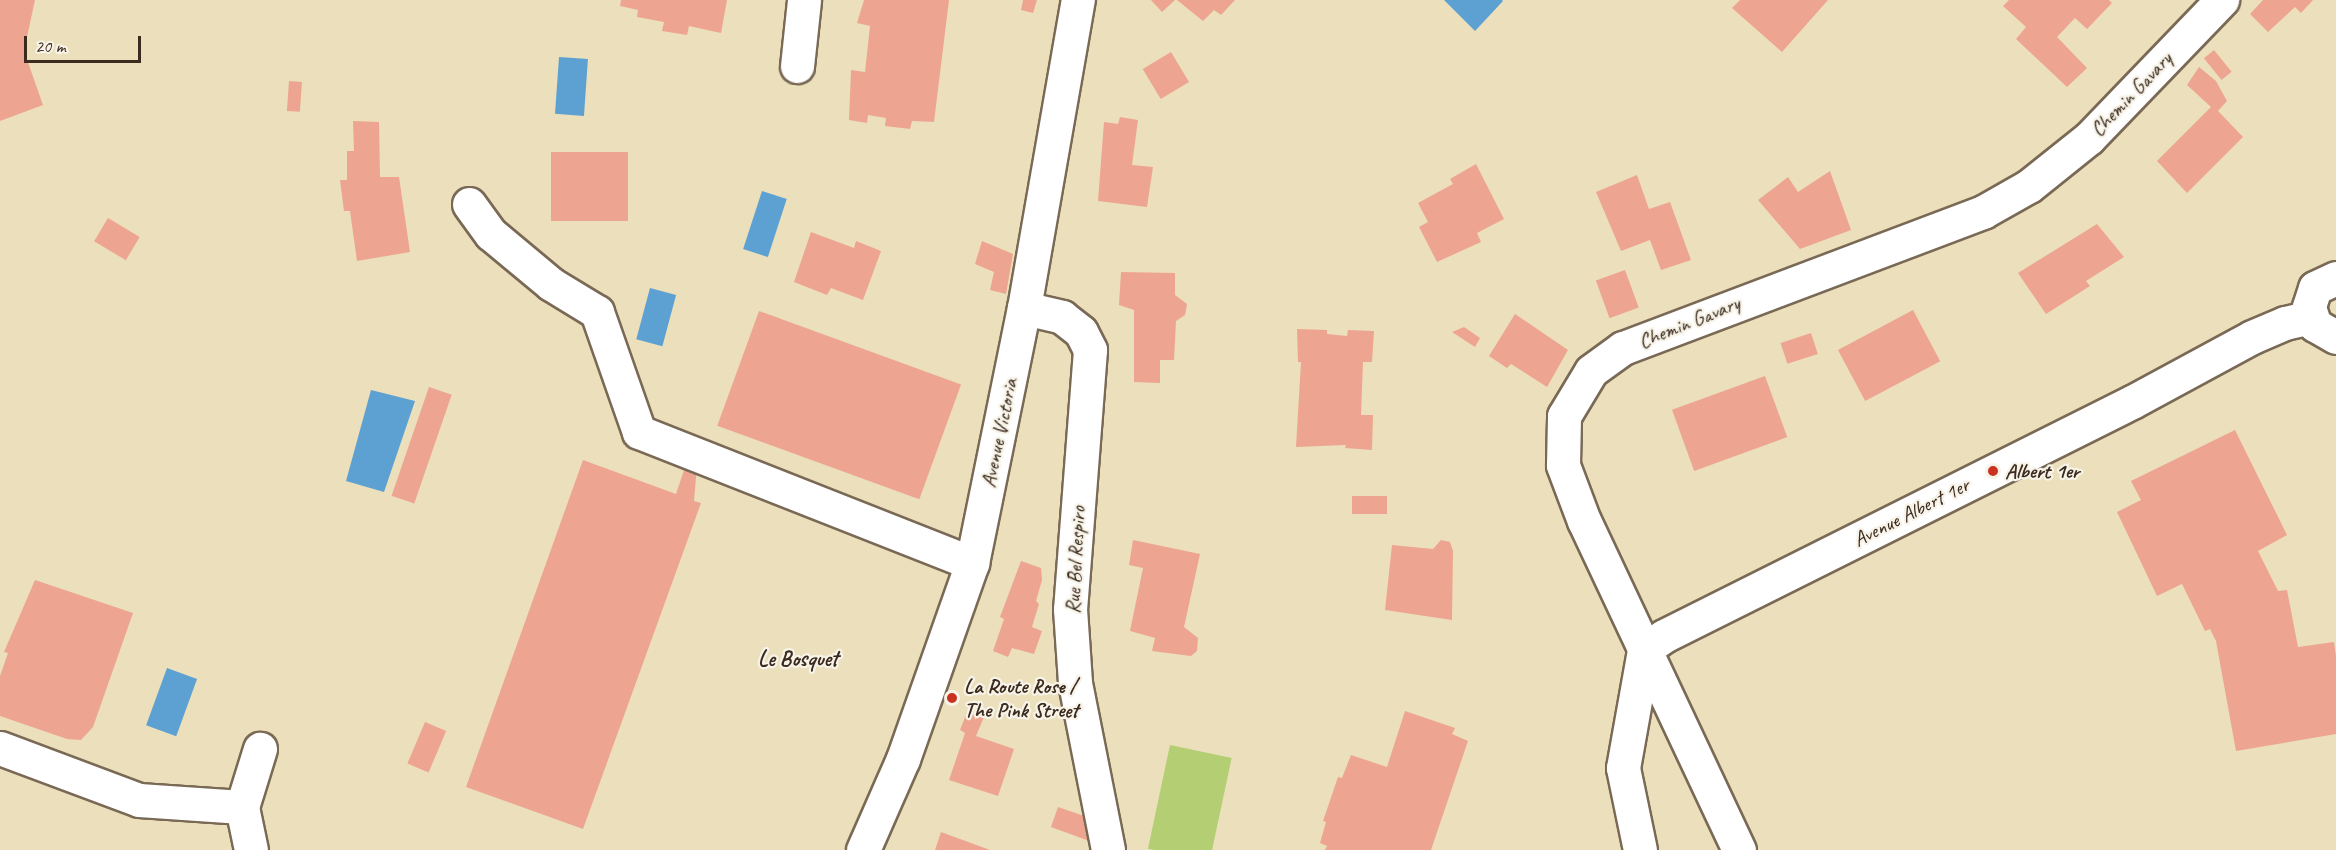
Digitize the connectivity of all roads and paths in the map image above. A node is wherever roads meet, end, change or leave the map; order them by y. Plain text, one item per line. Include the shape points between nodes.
1 (804, 0) edge
2 (1078, 0) edge
3 (2222, 0) edge
4 (797, 66) dead end
5 (468, 204) dead end
6 (2336, 278) edge
7 (1024, 308) junction
8 (2311, 317) junction
9 (2336, 337) edge
10 (972, 563) junction
11 (1644, 650) junction
12 (0, 748) edge
13 (260, 749) dead end
14 (242, 807) junction
15 (251, 850) edge
16 (863, 850) edge
17 (1108, 850) edge
18 (1640, 850) edge
19 (1739, 850) edge

1 - 4 street
2 - 7 street, Avenue Victoria
3 - 11 street, Chemin Gavary via 2089,138 2029,186 1983,212 1623,348 1592,370 1564,416 1563,465 1584,521
5 - 10 street via 491,234 551,284 597,312 639,432
6 - 8 street via 2315,288 2310,297
7 - 10 street, Avenue Victoria
7 - 17 street, Rue Bel Respiro via 1062,316 1081,332 1090,350 1070,609 1075,683
8 - 9 street via 2323,332
8 - 11 street, Avenue Albert 1er via 2252,337 2132,402 1664,636
10 - 16 street, Avenue Victoria via 903,759
11 - 18 street via 1623,768
11 - 19 street, Chemin Gavary
12 - 14 street via 139,800
13 - 14 street
14 - 15 street

